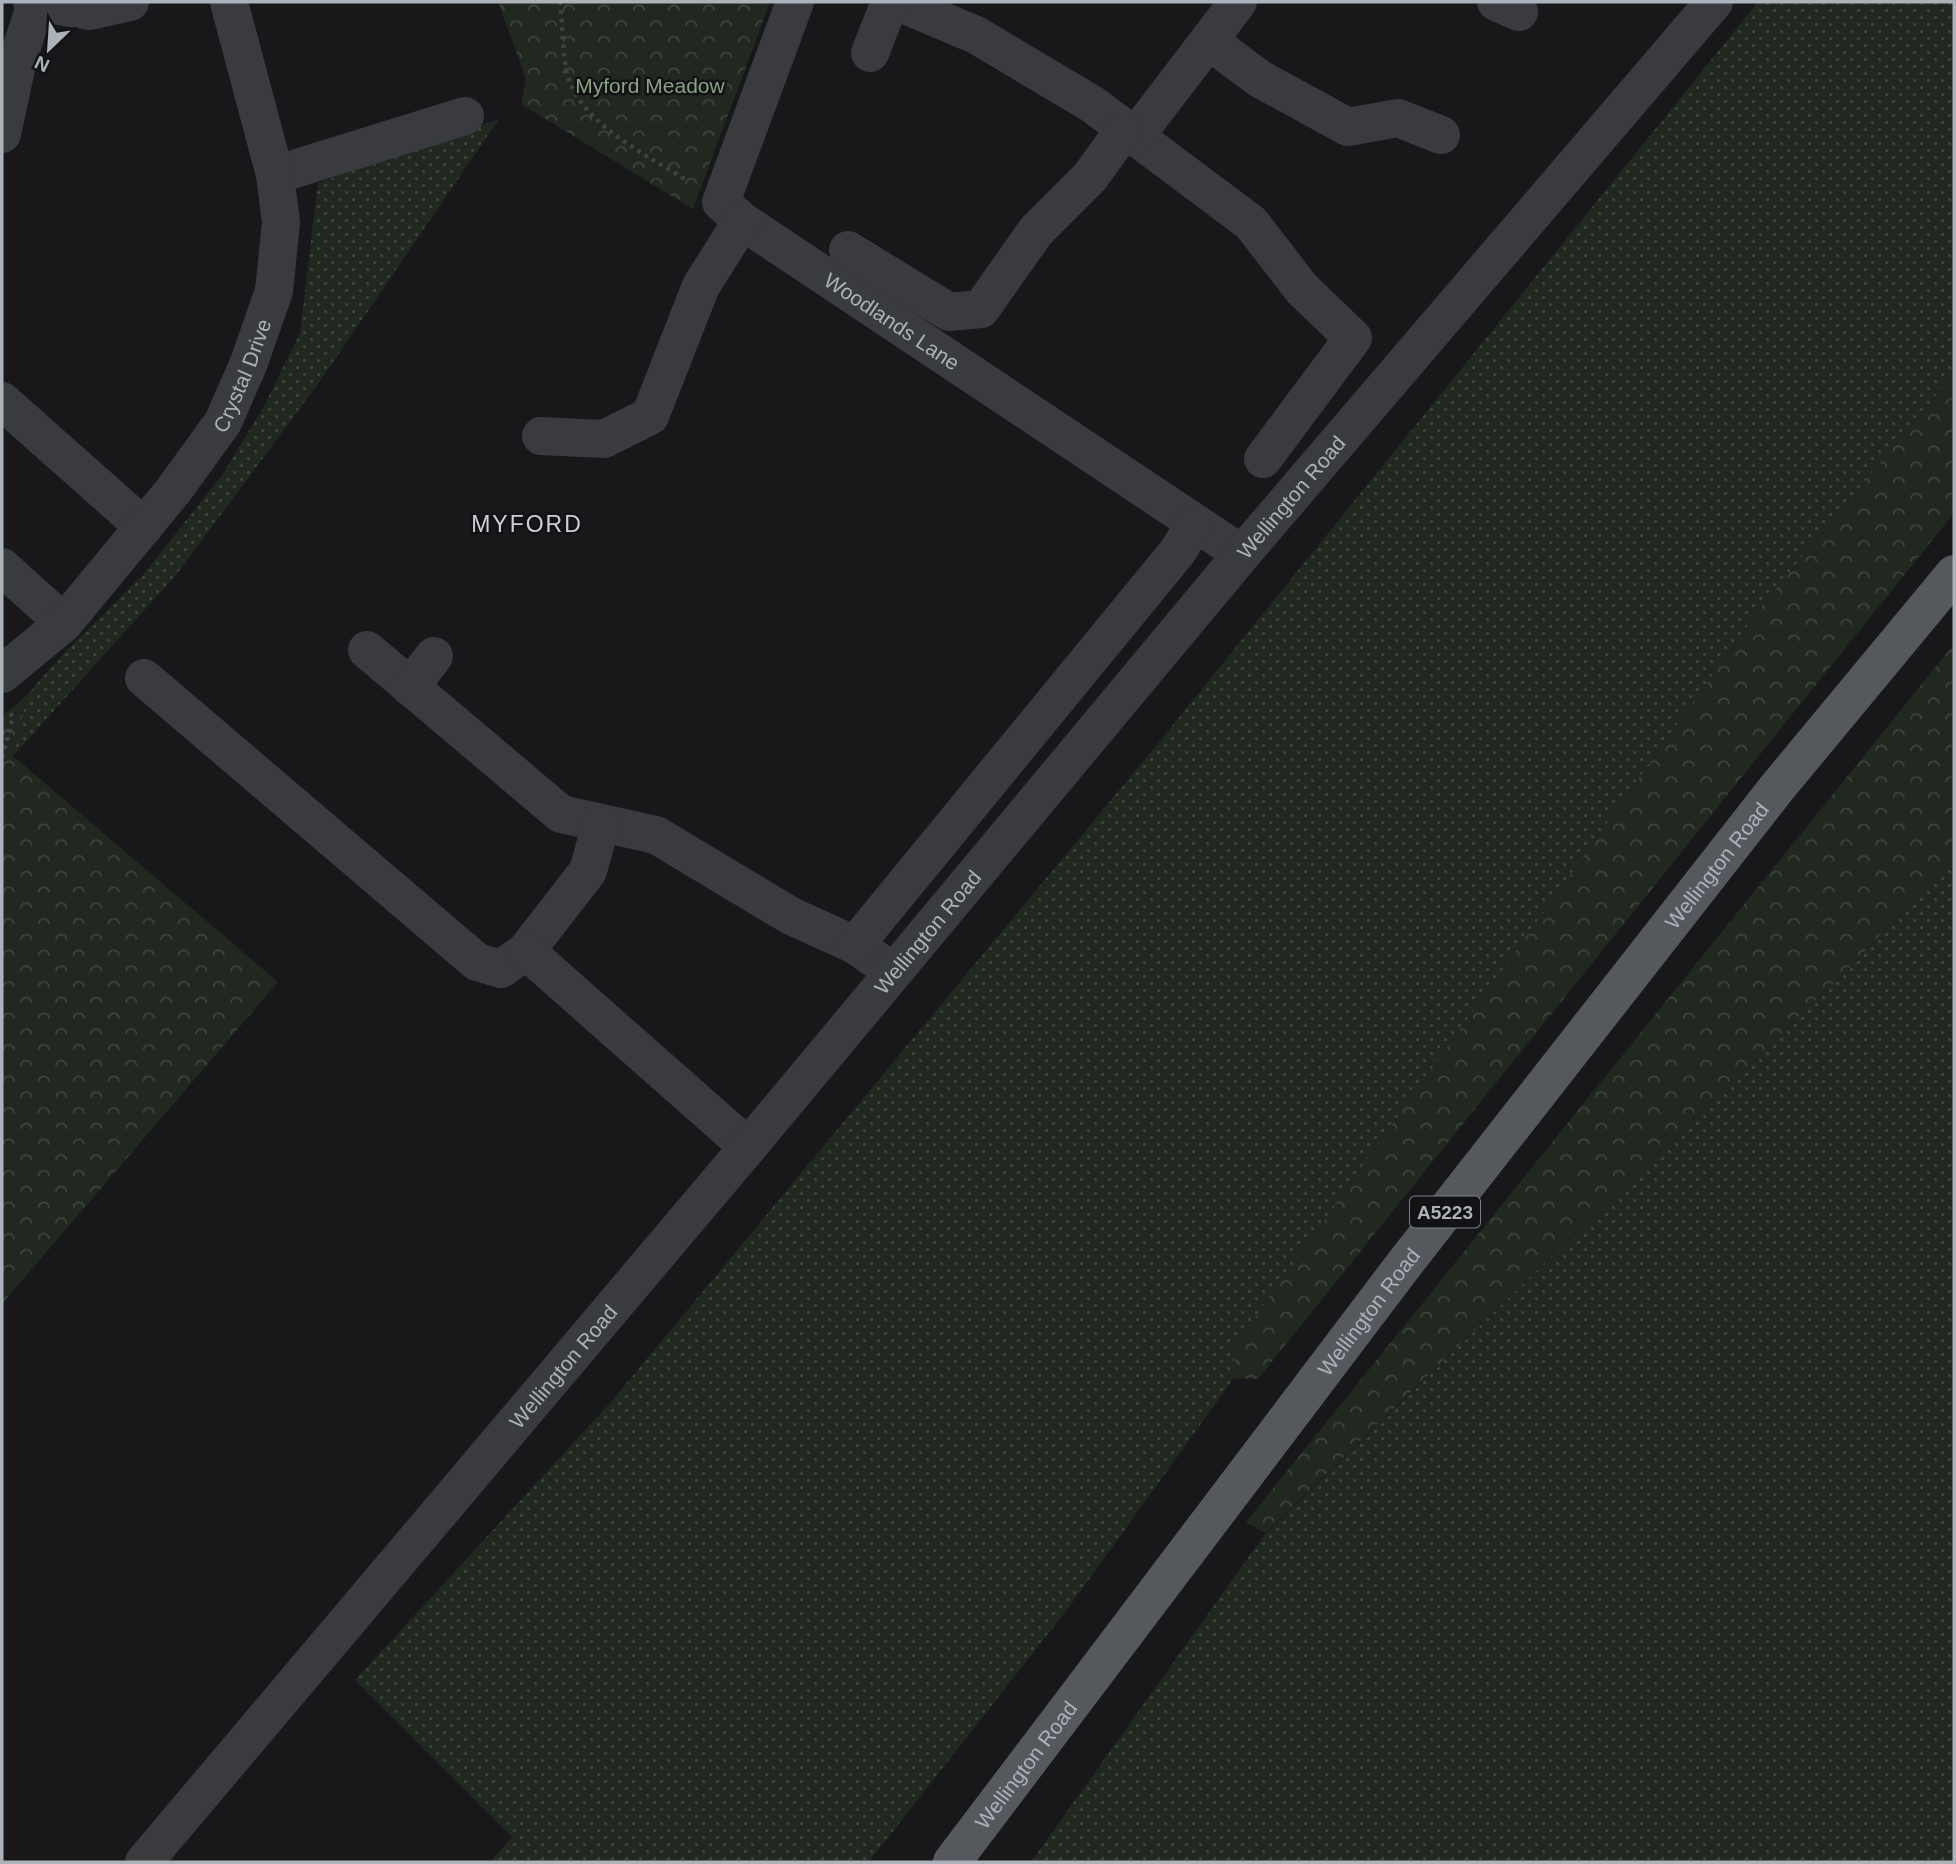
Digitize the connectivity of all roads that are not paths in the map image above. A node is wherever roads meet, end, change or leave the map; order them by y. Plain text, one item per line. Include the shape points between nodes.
1 (130, 2) edge
2 (229, 2) edge
3 (795, 2) edge
4 (890, 2) edge
5 (898, 2) edge
6 (1238, 2) edge
7 (1714, 2) edge
8 (34, 3) edge
9 (945, 10) edge
10 (1209, 41) junction
11 (870, 53) dead end
12 (465, 116) dead end
13 (2, 134) edge
14 (1129, 134) junction
15 (1441, 135) dead end
16 (275, 175) junction
17 (731, 211) junction
18 (848, 250) dead end
19 (2, 401) edge
20 (541, 436) dead end
21 (1263, 459) dead end
22 (1195, 523) junction
23 (144, 527) junction
24 (1242, 554) junction
25 (2, 567) edge
26 (1954, 574) edge
27 (64, 623) junction
28 (367, 650) dead end
29 (434, 656) dead end
30 (2, 674) edge
31 (144, 678) dead end
32 (410, 687) junction
33 (601, 824) junction
34 (855, 946) junction
35 (526, 951) junction
36 (892, 971) junction
37 (748, 1147) junction
38 (144, 1862) edge
39 (952, 1862) edge

1 - 8 street via 90,11
2 - 16 street, Crystal Drive
3 - 17 street
4 - 11 street
5 - 9 street
6 - 10 street
7 - 24 street, Wellington Road
8 - 13 street
9 - 14 street via 976,35 1092,103
10 - 14 street
10 - 15 street via 1260,79 1348,127 1398,118
12 - 16 street
14 - 18 street via 1036,230 981,309 949,312
14 - 21 street via 1251,223 1303,289 1353,338
16 - 23 street, Crystal Drive via 281,222 274,291 248,365 223,422
17 - 20 street via 650,416 604,439
17 - 22 street, Woodlands Lane
19 - 23 street
22 - 24 street, Woodlands Lane
22 - 34 street via 1178,551
23 - 27 street, Crystal Drive
24 - 36 street, Wellington Road
25 - 27 street
26 - 39 main road, Wellington Road / A5223 via 1776,789 1410,1256
27 - 30 street, Crystal Drive
28 - 32 street
29 - 32 street
31 - 35 street via 477,962 501,969
32 - 33 street via 561,814
33 - 34 street via 656,835 791,916
33 - 35 street via 588,871
34 - 36 street
35 - 37 street
36 - 37 street, Wellington Road
37 - 38 street, Wellington Road

